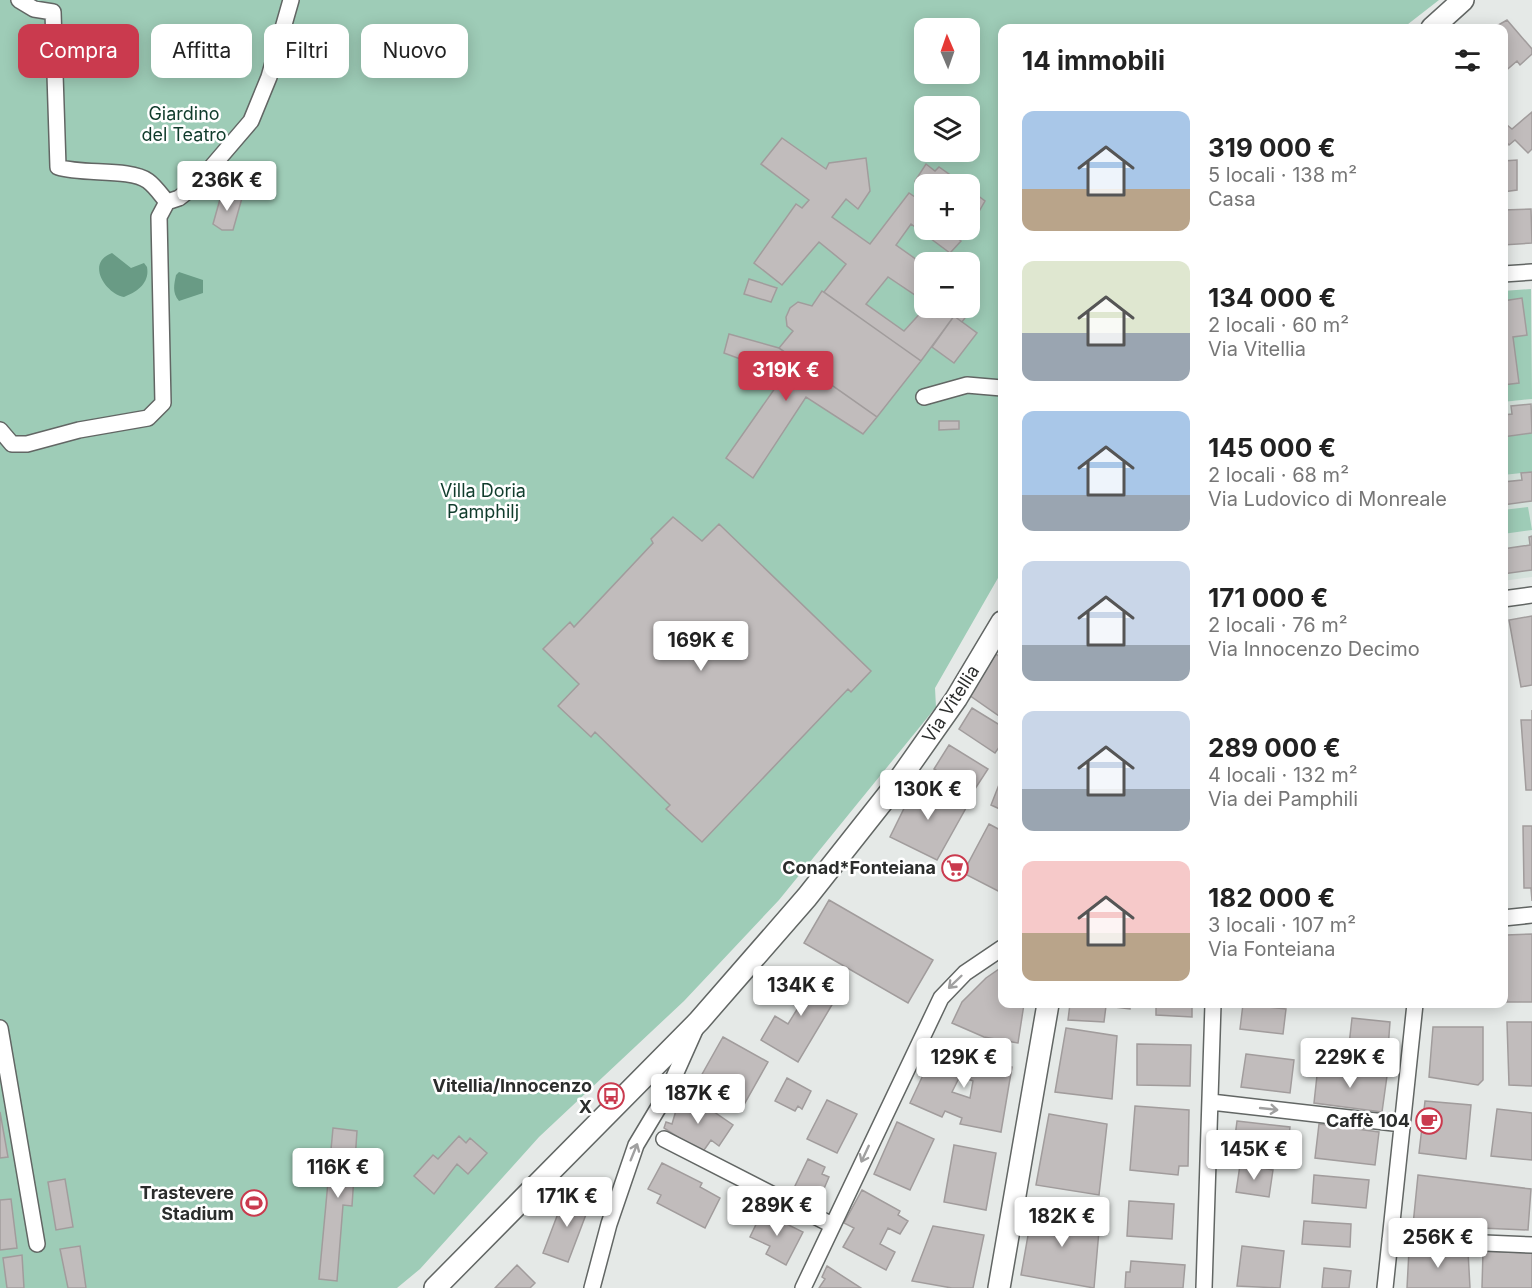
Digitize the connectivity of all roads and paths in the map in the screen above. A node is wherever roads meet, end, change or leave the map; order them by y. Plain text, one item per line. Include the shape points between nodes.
1 (19, 0) edge
2 (291, 0) edge
3 (1463, 0) edge
4 (1436, 24) edge
5 (167, 202) junction
6 (1532, 272) edge
7 (1508, 274) edge
8 (998, 388) edge
9 (924, 397) dead end
10 (0, 430) edge
11 (1532, 595) edge
12 (1508, 598) edge
13 (998, 629) edge
14 (1532, 915) edge
15 (1508, 917) edge
16 (998, 951) edge
17 (1046, 1008) edge
18 (1213, 1008) edge
19 (1415, 1008) edge
20 (699, 1021) junction
21 (0, 1028) edge
22 (1211, 1102) junction
23 (1402, 1124) junction
24 (664, 1139) dead end
25 (832, 1225) junction
26 (1390, 1239) junction
27 (37, 1244) dead end
28 (1532, 1245) edge
29 (435, 1288) edge
30 (592, 1288) edge
31 (803, 1288) edge
32 (999, 1288) edge
33 (1204, 1288) edge
34 (1385, 1288) edge

1 - 5 street via 34,9 53,12 58,167 137,176 148,181
2 - 5 street via 269,77 251,121 197,184
3 - 4 street
5 - 10 street via 159,217 163,403 148,418 27,444 12,444
6 - 7 street
8 - 9 street via 967,385
11 - 12 street
13 - 20 street, Via Vitellia via 956,699 873,816
14 - 15 street
16 -> 25 street via 971,968 941,998
17 - 32 street
18 - 22 street
19 - 23 street
20 - 29 street, Via Vitellia
30 -> 20 street via 636,1145 666,1095
21 - 27 street
22 -> 23 street
22 - 33 street
23 - 26 street
24 - 25 street
25 - 31 street
26 - 28 street
26 - 34 street

